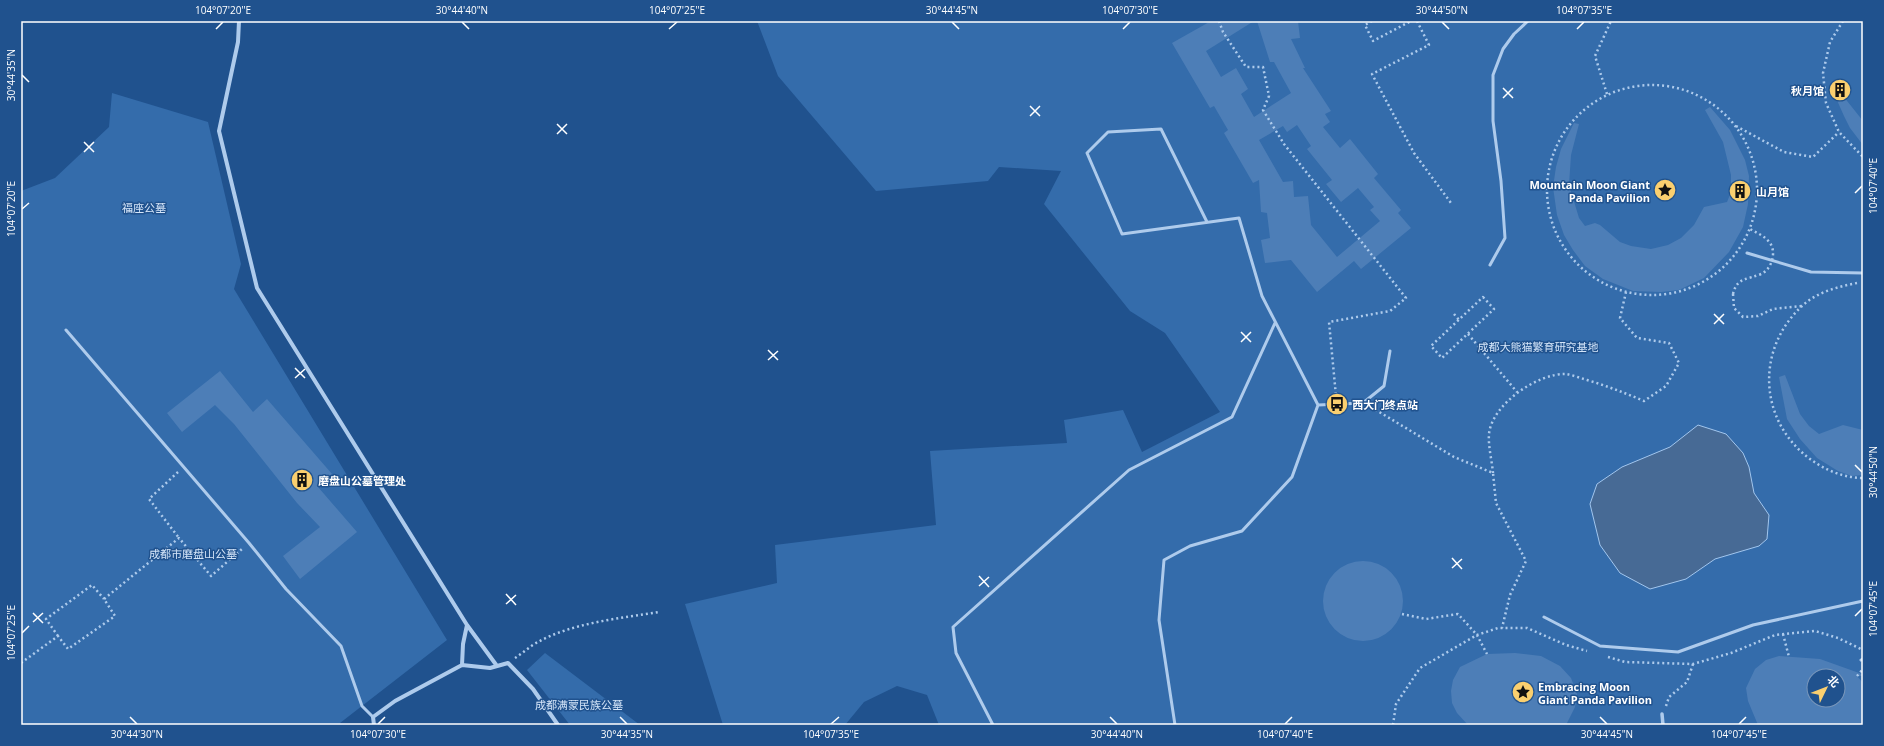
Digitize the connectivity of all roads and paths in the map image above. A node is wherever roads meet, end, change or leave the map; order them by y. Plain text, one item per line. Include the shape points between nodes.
1 (239, 21) edge
2 (1218, 21) edge
3 (1372, 21) edge
4 (1411, 21) edge
5 (1417, 21) edge
6 (1528, 21) edge
7 (1611, 21) edge
8 (1843, 21) edge
9 (1607, 94) junction
10 (1736, 126) junction
11 (1839, 132) junction
12 (1863, 157) edge
13 (1451, 203) dead end
14 (1207, 222) junction
15 (1750, 229) junction
16 (1747, 254) dead end
17 (1490, 265) dead end
18 (1863, 273) edge
19 (1860, 282) dead end
20 (1626, 292) junction
21 (1802, 306) junction
22 (1454, 314) dead end
23 (1459, 320) junction
24 (1275, 323) junction
25 (66, 330) dead end
26 (1468, 334) junction
27 (1390, 351) dead end
28 (1516, 392) junction
29 (1364, 403) junction
30 (1337, 404) junction
31 (1318, 405) junction
32 (184, 467) junction
33 (1493, 473) junction
34 (1863, 478) edge
35 (180, 538) junction
36 (249, 543) junction
37 (104, 599) junction
38 (1863, 601) edge
39 (659, 612) dead end
40 (1402, 614) dead end
41 (1544, 617) dead end
42 (467, 625) junction
43 (1502, 628) dead end
44 (1783, 634) dead end
45 (58, 636) junction
46 (1487, 654) dead end
47 (1789, 657) dead end
48 (508, 663) junction
49 (21, 664) edge
50 (1692, 664) dead end
51 (462, 665) junction
52 (497, 666) junction
53 (1420, 668) dead end
54 (1863, 669) edge
55 (1857, 676) dead end
56 (1662, 714) joint
57 (373, 717) junction
58 (374, 725) edge
59 (558, 725) edge
60 (993, 725) edge
61 (1175, 725) edge
62 (1393, 725) edge
63 (1663, 725) edge

1 - 42 street via 238,42 219,131 258,288
2 - 30 path via 1246,67 1263,67 1269,96 1263,110 1284,144 1406,298 1390,311 1329,322
3 - 4 path via 1365,24 1373,41
5 - 13 path via 1428,45 1372,74 1414,153
6 - 17 lane via 1503,49 1493,75 1494,121 1505,238
7 - 9 path via 1595,56
8 - 11 path via 1830,42 1823,73 1826,104
9 - 10 path via 1638,84 1674,86 1706,99
9 - 20 path via 1576,115 1555,144 1546,179 1548,214 1562,247 1586,273 1617,290
10 - 11 path via 1784,152 1813,157
10 - 15 path via 1751,152 1758,186 1754,220
11 - 12 path
14 - 14 lane via 1122,234 1086,153 1108,132 1161,129
14 - 24 lane via 1239,218 1262,296
15 - 20 path via 1739,251 1715,275 1691,288 1651,296
15 - 21 path, bridge via 1771,244 1773,256 1770,267 1761,274 1741,280 1735,287 1734,308 1743,317
16 - 18 lane via 1811,272
19 - 21 path via 1829,289
20 - 28 path via 1620,318 1637,338 1669,343 1679,362 1666,386 1644,401 1610,386 1568,374 1554,374
21 - 34 path via 1782,330 1770,360 1769,392 1778,422 1796,449 1822,468 1852,478
22 - 23 path
23 - 26 path via 1483,297 1494,309
23 - 26 path via 1431,346 1442,358
24 - 31 lane
24 - 60 lane via 1232,417 1129,470 953,627 956,653
25 - 32 lane
26 - 28 path
27 - 29 lane via 1384,386
28 - 33 path via 1496,416 1489,433
29 - 30 lane
29 - 33 path via 1454,457
30 - 31 lane
31 - 61 lane via 1292,477 1242,531 1190,546 1164,560 1160,620
32 - 35 path via 149,499
32 - 36 lane
33 - 43 path via 1496,503 1526,561 1510,595
35 - 36 path via 211,576
35 - 37 path
36 - 57 lane via 286,589 341,646 362,706
37 - 45 path via 115,616 68,649
37 - 45 path via 92,585 46,619
38 - 41 lane via 1753,625 1678,652 1600,646
39 - 48 path via 572,628 538,642
40 - 46 path via 1426,619 1458,614 1477,635
42 - 51 street
42 - 52 street
44 - 47 path
45 - 49 path
48 - 52 street
48 - 59 street via 533,690
50 - 56 path via 1687,682 1669,697
51 - 52 street via 490,668
51 - 57 street
53 - 62 path via 1396,704
54 - 55 path
56 - 63 street
57 - 58 street

